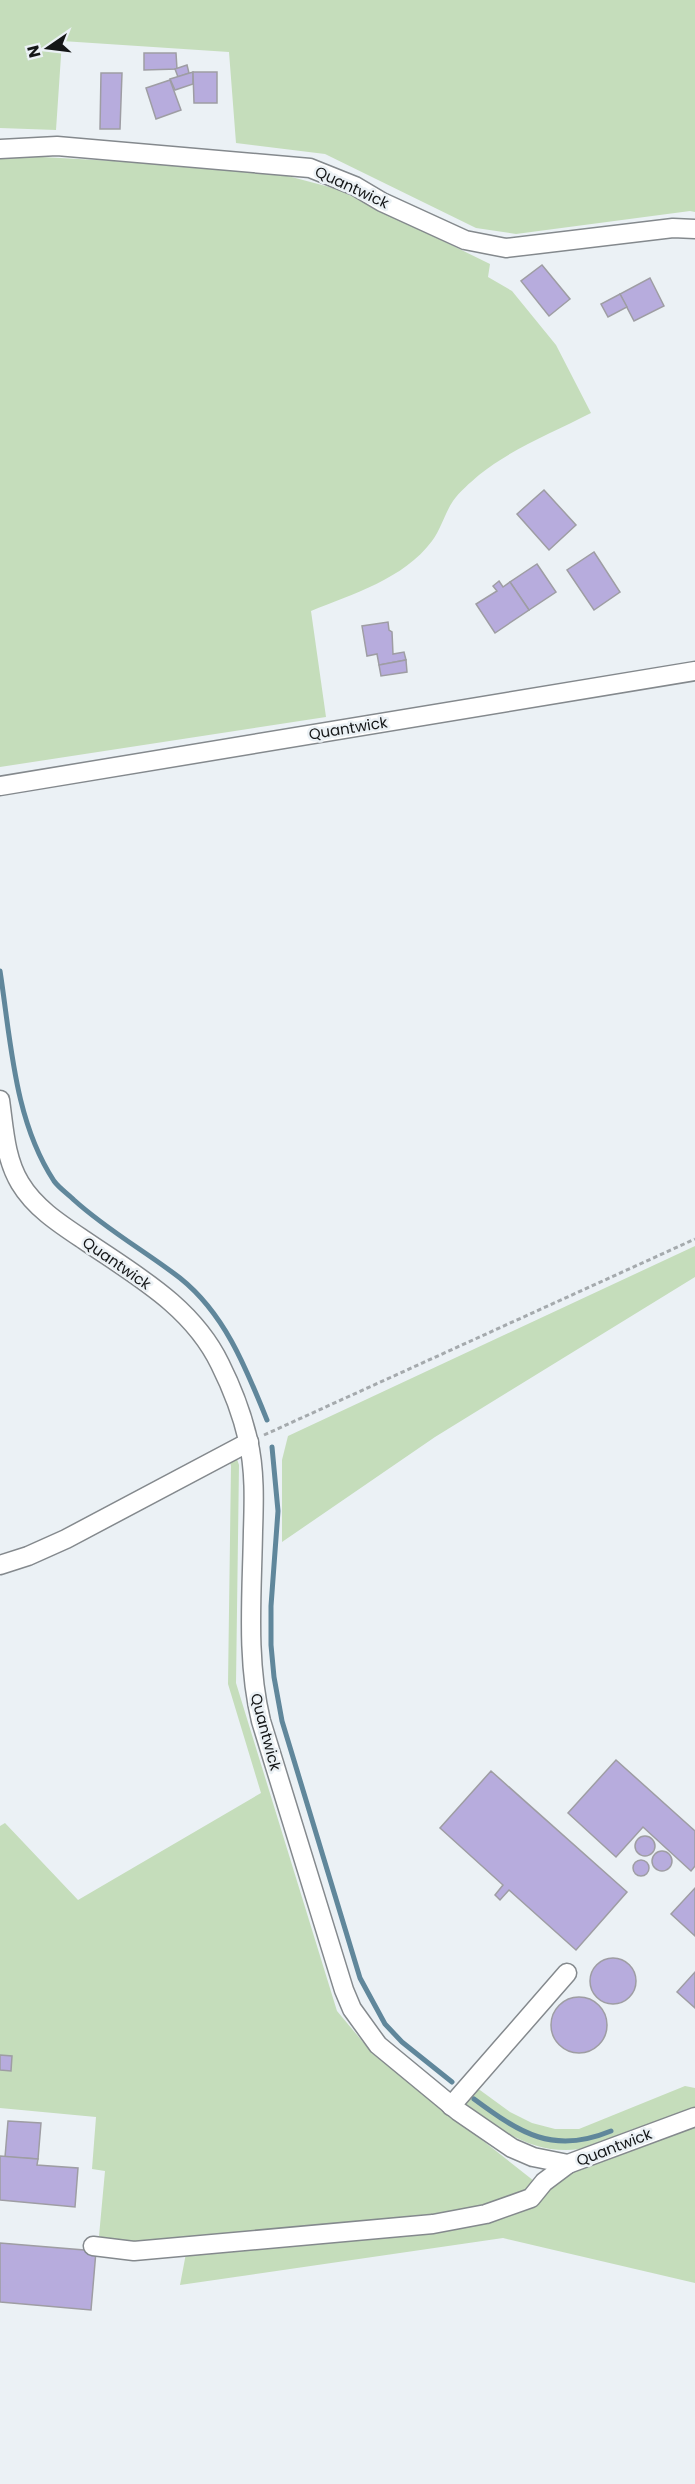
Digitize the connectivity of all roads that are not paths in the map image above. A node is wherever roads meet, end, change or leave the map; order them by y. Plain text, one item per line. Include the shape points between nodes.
1 (0, 149) edge
2 (695, 229) edge
3 (695, 671) edge
4 (0, 786) edge
5 (0, 1100) edge
6 (249, 1442) junction
7 (0, 1565) edge
8 (567, 1973) dead end
9 (451, 2106) junction
10 (695, 2117) edge
11 (568, 2164) junction
12 (93, 2246) dead end

1 - 2 street, Quantwick via 57,146 310,168 465,240 506,248 673,228
3 - 4 street, Quantwick
5 - 6 street, Quantwick via 9,1158 20,1183 35,1203 59,1223 186,1314 220,1362
6 - 7 street via 66,1539
6 - 9 street, Quantwick via 254,1509 254,1692 334,1964 352,2009 378,2045
8 - 9 street
9 - 11 street, Quantwick via 512,2148 532,2157
10 - 11 street, Quantwick
11 - 12 street via 531,2198 518,2204 433,2224 134,2251

